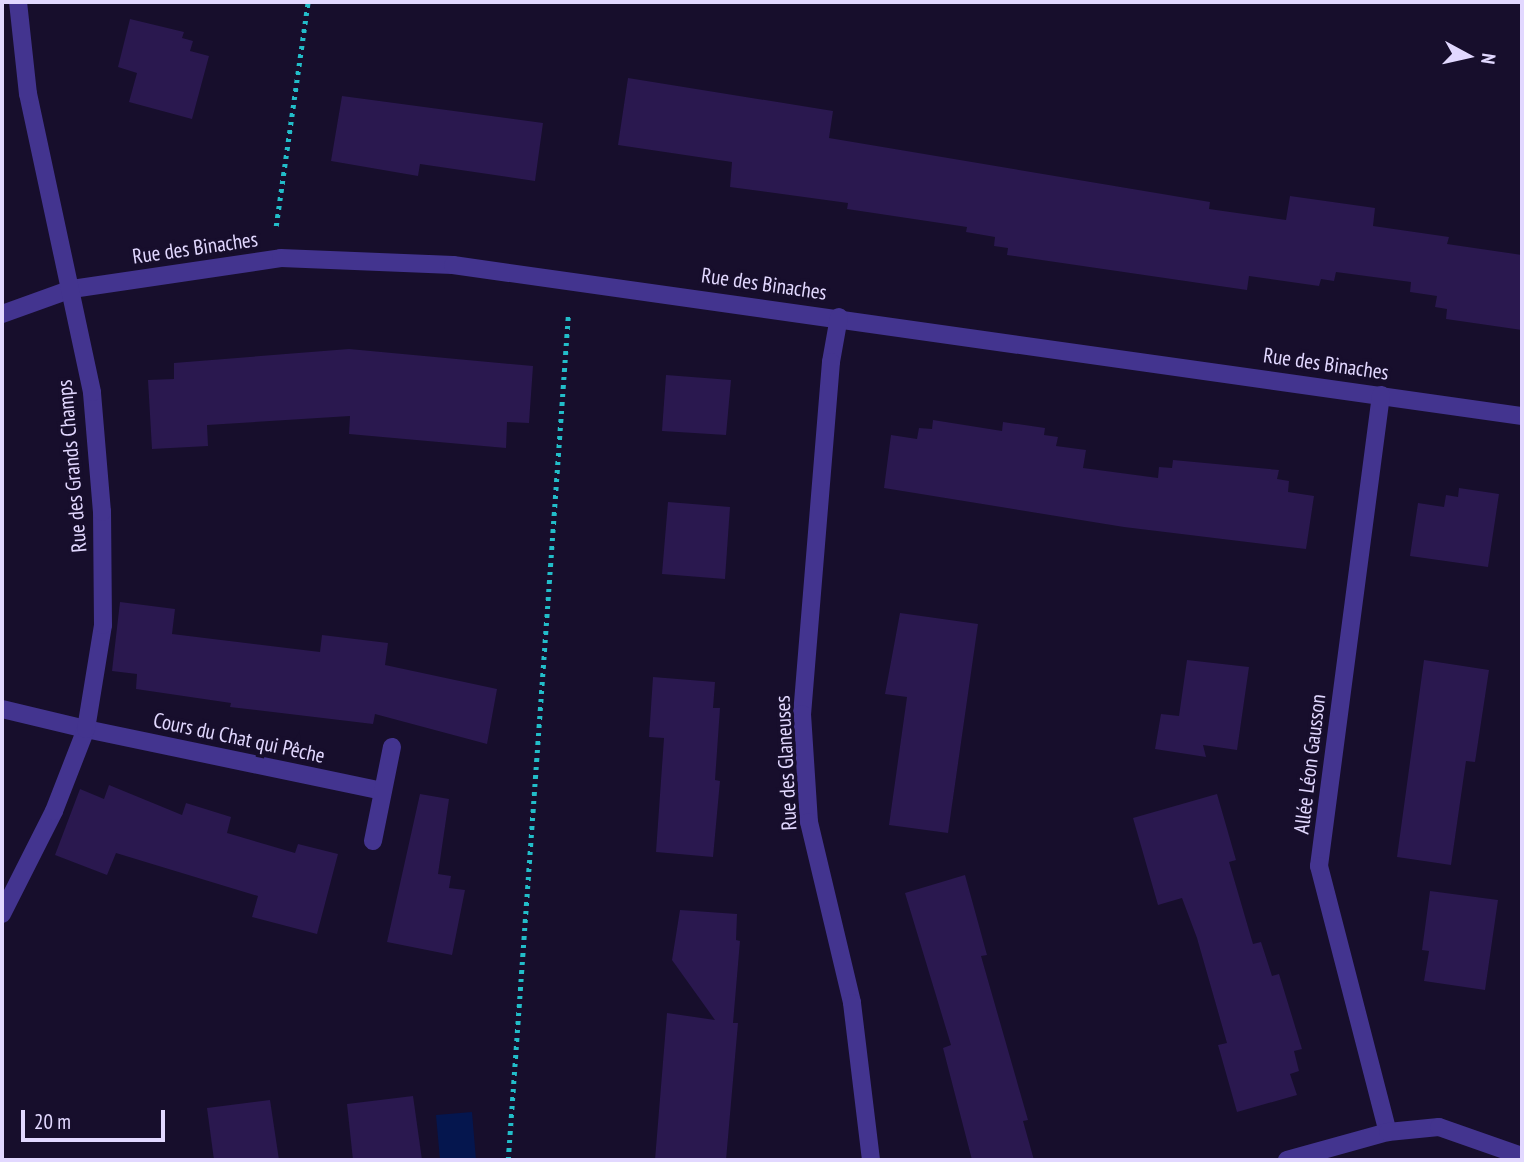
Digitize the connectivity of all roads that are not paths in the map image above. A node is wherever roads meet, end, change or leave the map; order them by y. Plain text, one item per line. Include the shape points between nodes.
1 (18, 2) edge
2 (72, 289) junction
3 (2, 314) edge
4 (839, 317) junction
5 (1381, 396) junction
6 (1522, 416) edge
7 (2, 709) edge
8 (86, 729) junction
9 (392, 747) dead end
10 (383, 791) junction
11 (373, 841) dead end
12 (2, 915) edge
13 (1388, 1132) junction
14 (1522, 1156) edge
15 (871, 1160) edge
16 (1287, 1160) edge

1 - 2 street, Rue des Grands Champs via 28,94
2 - 3 street, Rue des Binaches
2 - 4 street, Rue des Binaches via 281,258 453,265
2 - 8 street, Rue des Grands Champs via 92,392 102,512 103,625
4 - 5 street, Rue des Binaches
4 - 15 street, Rue des Glaneuses via 831,362 802,714 809,822 852,1003
5 - 6 street, Rue des Binaches
5 - 13 street, Allée Léon Gausson via 1319,866
7 - 8 street, Cours du Chat qui Pêche
8 - 10 street, Cours du Chat qui Pêche
8 - 12 street, Rue des Grands Champs via 54,811
9 - 10 street
10 - 11 street
13 - 14 street via 1439,1127
13 - 16 street

